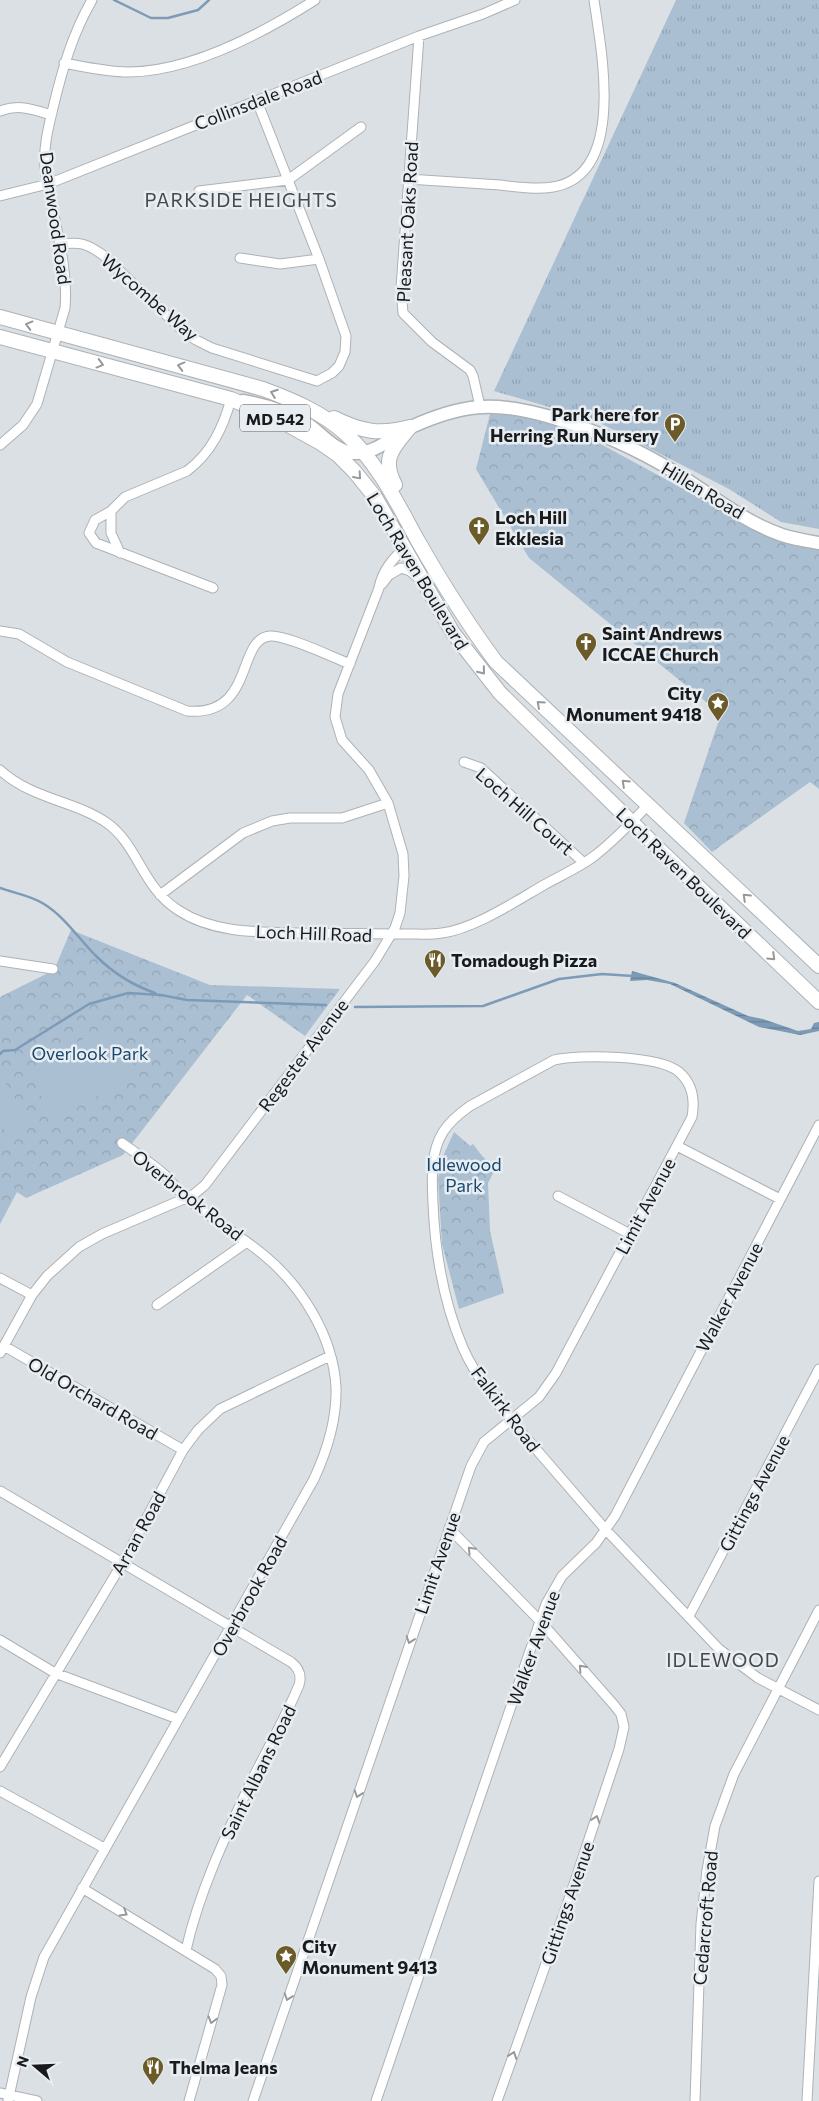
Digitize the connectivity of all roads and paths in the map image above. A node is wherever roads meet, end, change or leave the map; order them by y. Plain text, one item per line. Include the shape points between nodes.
1 (92, 0) edge
2 (315, 0) edge
3 (516, 0) edge
4 (594, 0) edge
5 (420, 36) junction
6 (64, 63) junction
7 (256, 101) junction
8 (0, 111) edge
9 (51, 115) junction
10 (361, 128) dead end
11 (408, 179) junction
12 (288, 180) junction
13 (48, 184) junction
14 (199, 191) dead end
15 (0, 196) edge
16 (60, 244) junction
17 (240, 258) dead end
18 (319, 260) junction
19 (0, 318) edge
20 (59, 333) junction
21 (0, 337) edge
22 (53, 352) junction
23 (230, 399) junction
24 (300, 404) junction
25 (480, 406) junction
26 (410, 427) junction
27 (0, 445) edge
28 (363, 452) junction
29 (111, 511) junction
30 (416, 537) junction
31 (819, 543) edge
32 (405, 547) junction
33 (120, 553) junction
34 (426, 586) junction
35 (213, 588) dead end
36 (379, 588) junction
37 (468, 625) junction
38 (0, 631) edge
39 (350, 664) junction
40 (464, 762) dead end
41 (602, 762) junction
42 (0, 770) edge
43 (589, 781) junction
44 (388, 803) junction
45 (648, 805) junction
46 (631, 822) junction
47 (584, 863) junction
48 (160, 895) junction
49 (390, 935) junction
50 (0, 961) edge
51 (819, 966) edge
52 (53, 969) dead end
53 (819, 1002) edge
54 (680, 1072) joint
55 (819, 1125) edge
56 (122, 1143) dead end
57 (677, 1146) junction
58 (558, 1196) dead end
59 (185, 1197) junction
60 (780, 1199) junction
61 (630, 1234) junction
62 (247, 1242) junction
63 (0, 1278) edge
64 (32, 1295) junction
65 (157, 1305) dead end
66 (2, 1349) edge
67 (330, 1356) junction
68 (819, 1369) edge
69 (511, 1420) junction
70 (183, 1450) junction
71 (0, 1491) edge
72 (449, 1528) junction
73 (606, 1530) junction
74 (123, 1562) junction
75 (819, 1610) edge
76 (689, 1616) junction
77 (541, 1622) junction
78 (232, 1626) junction
79 (0, 1640) edge
80 (55, 1673) junction
81 (777, 1689) junction
82 (819, 1710) edge
83 (178, 1720) junction
84 (0, 1767) edge
85 (0, 1791) edge
86 (104, 1848) junction
87 (819, 1881) edge
88 (82, 1888) junction
89 (186, 1950) junction
90 (5, 2096) edge
91 (37, 2101) edge
92 (189, 2101) edge
93 (253, 2101) edge
94 (376, 2101) edge
95 (497, 2101) edge
96 (695, 2101) edge
97 (808, 2101) edge

1 - 6 street, Deanwood Road
2 - 6 street via 283,20 219,50 162,69 112,71
3 - 5 street, Collinsdale Road
4 - 11 street via 605,74 605,100 599,140 581,172 553,187 529,188
5 - 7 street, Collinsdale Road
5 - 11 street, Pleasant Oaks Road
6 - 9 street, Deanwood Road
7 - 12 street, Wycombe Way
7 - 13 street, Collinsdale Road
8 - 9 street via 18,106
9 - 13 street, Deanwood Road via 45,146
10 - 12 street
11 - 25 street, Pleasant Oaks Road via 401,288 403,313 432,342 470,370
12 - 14 street
12 - 18 street, Wycombe Way
13 - 15 street, Collinsdale Road
13 - 16 street, Deanwood Road
16 - 18 street, Wycombe Way via 79,243 104,255 196,340 317,381 338,366 346,346 346,336
16 - 20 street, Deanwood Road via 66,296
17 - 18 street via 280,264
20 -> 19 main road, Loch Raven Boulevard / MD 542
20 - 22 street, Deanwood Road
24 -> 20 main road, Loch Raven Boulevard / MD 542 via 242,383
21 - 22 main road, Loch Raven Boulevard / MD 542
22 -> 23 main road, Loch Raven Boulevard / MD 542
22 - 27 street, Deanwood Road via 34,411
23 - 28 street via 268,405 304,422 342,450
23 - 29 street via 216,439 196,464 187,471 125,497
23 -> 32 main road, Loch Raven Boulevard / MD 542 via 281,421 338,456 375,497
24 - 26 main road via 369,432 384,433
24 - 28 main road, Loch Raven Boulevard / MD 542 via 336,425
25 - 26 street, Hillen Road
25 - 31 street, Hillen Road via 499,406 544,415 606,437 677,473 716,500 782,535
26 - 28 street, Hillen Road via 384,445
26 - 30 main road via 389,455 388,463 390,475 409,510
28 - 30 main road, Loch Raven Boulevard / MD 542 via 380,474
29 - 33 street via 111,534
29 - 33 street via 92,524 89,533 96,543
30 - 37 main road, Loch Raven Boulevard / MD 542
32 - 34 main road, Loch Raven Boulevard / MD 542
32 - 36 street, Regester Avenue via 383,571
32 - 37 main road via 417,556 452,618
33 - 35 street
34 - 36 street, Regester Avenue via 410,571 401,568 388,575
34 -> 43 main road, Loch Raven Boulevard / MD 542 via 453,633 500,693
36 - 39 street, Regester Avenue
41 -> 37 main road, Loch Raven Boulevard / MD 542 via 496,662
38 - 39 street via 19,634 67,662 194,712 214,708 231,696 252,651 258,641 266,637 287,640
39 - 44 street, Regester Avenue via 336,706 337,729 342,740 380,786
40 - 47 street, Loch Hill Court via 481,768
41 - 43 main road via 592,765
45 -> 41 main road, Loch Raven Boulevard / MD 542
42 - 48 street, Loch Hill Road via 23,787 94,815 110,825 122,837 143,874
43 - 46 main road, Loch Raven Boulevard / MD 542
44 - 48 street via 342,818 272,820 243,833
44 - 49 street, Regester Avenue via 403,854 404,876 400,913
45 - 46 street, Loch Hill Road
51 -> 45 main road, Loch Raven Boulevard
46 - 47 street, Loch Hill Road
46 -> 53 main road, Loch Raven Boulevard / MD 542
47 - 49 street, Loch Hill Road via 462,927 443,933
48 - 49 street, Loch Hill Road via 190,917 231,929
49 - 59 street, Regester Avenue via 375,961 213,1174 193,1195
50 - 52 street
54 - 57 street, Limit Avenue via 691,1089 694,1108
54 - 69 street, Falkirk Road via 668,1066 629,1059 603,1056 562,1058 545,1064 470,1106 443,1132 431,1174 436,1257 442,1286 464,1349
55 - 60 street, Walker Avenue
56 - 59 street, Overbrook Road via 166,1176
57 - 60 street
57 - 61 street, Limit Avenue
58 - 61 street
59 - 62 street, Overbrook Road
59 - 64 street, Regester Avenue via 79,1247 47,1276
60 - 73 street, Walker Avenue
61 - 69 street, Limit Avenue via 556,1373 538,1398
62 - 65 street
62 - 67 street, Overbrook Road via 272,1262 296,1288 316,1322
63 - 64 street
64 - 66 street, Regester Avenue
66 - 70 street, Old Orchard Road
67 - 70 street, Arran Road via 220,1409
67 - 78 street, Overbrook Road via 336,1389 325,1456
68 - 76 street, Gittings Avenue
69 - 72 street, Limit Avenue via 478,1451
69 - 73 street, Falkirk Road
70 - 74 street, Arran Road
71 - 74 street, Saint Albans Road
77 -> 72 street, Gittings Avenue
72 -> 93 street, Limit Avenue
73 - 76 street, Falkirk Road
73 - 77 street, Walker Avenue via 562,1576
74 - 78 street, Saint Albans Road
74 - 80 street, Arran Road
75 - 81 street, Cedarcroft Road
76 - 81 street, Falkirk Road via 729,1658
77 - 94 street, Walker Avenue
95 -> 77 street, Gittings Avenue via 568,1902 624,1727 621,1714 614,1705
78 - 83 street, Overbrook Road
78 - 89 street, Saint Albans Road via 296,1665 301,1681 250,1784 199,1900
79 - 80 street
80 - 83 street
80 - 84 street, Arran Road
81 - 82 street, Falkirk Road
81 - 96 street, Cedarcroft Road via 725,1794 712,1840 701,1924
83 - 86 street, Overbrook Road
85 - 86 street
86 - 88 street, Overbrook Road
87 - 97 street
88 -> 89 street
88 - 90 street, Overbrook Road via 48,1947 40,1968
89 -> 92 street via 218,1971 222,1982
90 - 91 street

